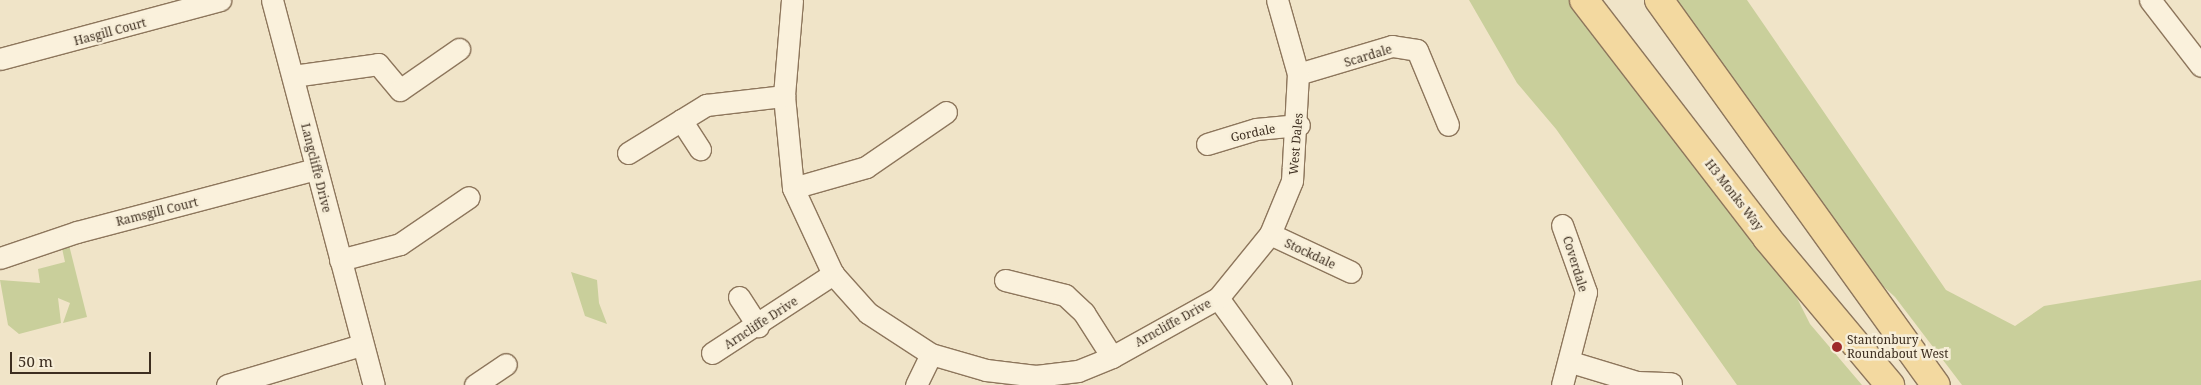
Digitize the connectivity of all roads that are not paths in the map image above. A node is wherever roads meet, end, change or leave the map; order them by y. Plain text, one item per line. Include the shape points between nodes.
1 (220, 0) edge
2 (272, 0) edge
3 (792, 0) edge
4 (1276, 0) edge
5 (1584, 0) edge
6 (1660, 0) edge
7 (2150, 0) edge
8 (459, 49) dead end
9 (0, 59) edge
10 (2201, 66) edge
11 (1298, 74) junction
12 (293, 76) junction
13 (784, 96) junction
14 (946, 112) dead end
15 (681, 120) junction
16 (1299, 125) junction
17 (1448, 125) dead end
18 (1207, 144) dead end
19 (700, 150) dead end
20 (628, 154) dead end
21 (315, 170) junction
22 (793, 188) junction
23 (469, 197) dead end
24 (1562, 225) dead end
25 (1270, 234) junction
26 (0, 258) edge
27 (340, 260) junction
28 (1351, 272) dead end
29 (833, 274) junction
30 (1005, 280) dead end
31 (739, 298) dead end
32 (1218, 298) junction
33 (758, 326) junction
34 (361, 346) junction
35 (712, 354) dead end
36 (931, 354) junction
37 (1112, 357) junction
38 (1571, 362) junction
39 (506, 364) dead end
40 (1037, 381) edge
41 (1671, 383) dead end
42 (1935, 383) edge
43 (227, 385) edge
44 (374, 385) edge
45 (475, 385) edge
46 (916, 385) edge
47 (1281, 385) edge
48 (1562, 385) edge
49 (1890, 385) edge

1 - 9 street, Hasgill Court
2 - 12 street, Langcliffe Drive
3 - 13 street, Arncliffe Drive
4 - 11 street, West Dales
5 - 49 main road, H3 Monks Way via 1767,238
6 - 42 main road
7 - 10 street
8 - 12 street via 400,90 378,64
11 - 16 street, West Dales
11 - 17 street, Scardale via 1392,46 1417,50
12 - 21 street, Langcliffe Drive
13 - 15 street via 706,105
13 - 22 street, Arncliffe Drive
14 - 22 street via 866,167
15 - 19 street
15 - 20 street
16 - 18 street, Gordale via 1256,130
16 - 25 street, West Dales via 1292,181
21 - 26 street, Ramsgill Court via 77,232
21 - 27 street, Langcliffe Drive
22 - 29 street, Arncliffe Drive
23 - 27 street via 400,244
24 - 38 street, Coverdale via 1586,292
25 - 28 street, Stockdale
25 - 32 street, West Dales
27 - 34 street, Langcliffe Drive
29 - 33 street, Arncliffe Drive
29 - 36 street, Arncliffe Drive via 868,313
30 - 37 street via 1065,295 1084,313
31 - 33 street
32 - 37 street, Arncliffe Drive
32 - 47 street, Arncliffe Drive
33 - 35 street, Arncliffe Drive
34 - 43 street
34 - 44 street, Langcliffe Drive
36 - 40 street, Arncliffe Drive
36 - 46 street
37 - 40 street, Arncliffe Drive
38 - 41 street via 1637,382
38 - 48 street, Coverdale
39 - 45 street

